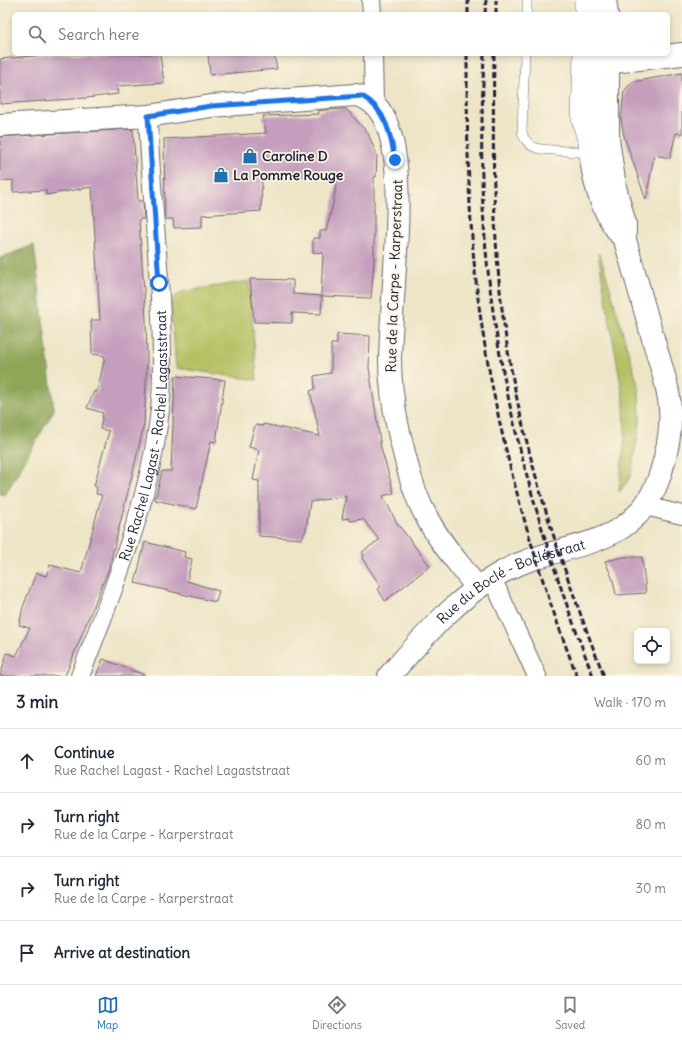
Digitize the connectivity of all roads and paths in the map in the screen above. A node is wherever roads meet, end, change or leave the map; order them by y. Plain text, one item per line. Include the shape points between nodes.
1 (371, 0) edge
2 (527, 0) edge
3 (579, 0) edge
4 (593, 0) edge
5 (605, 0) edge
6 (372, 12) edge
7 (527, 12) edge
8 (579, 12) edge
9 (591, 12) edge
10 (607, 12) edge
11 (682, 54) edge
12 (670, 55) edge
13 (373, 56) edge
14 (525, 56) edge
15 (637, 56) edge
16 (592, 58) edge
17 (374, 104) junction
18 (148, 116) junction
19 (0, 125) edge
20 (601, 157) junction
21 (646, 506) junction
22 (682, 515) edge
23 (485, 583) junction
24 (80, 676) edge
25 (389, 676) edge
26 (537, 676) edge

1 - 6 street
2 - 7 lane
3 - 8 lane
4 - 9 street
5 - 10 street
11 - 12 street
13 - 17 street
14 - 20 lane via 522,130 525,139 533,147 540,149
15 - 16 street
16 - 20 street
17 - 18 street via 362,96 355,95 211,106
17 - 23 street, Rue de la Carpe - Karperstraat via 387,127 397,171 390,370 398,428 412,482 425,515
18 - 19 street
18 - 24 street, Rue Rachel Lagast - Rachel Lagaststraat via 159,283 162,376 156,440 119,576
20 - 21 street, Rue du Boclé - Bocléstraat via 602,205 625,240 665,379 670,408 670,432 663,467
21 - 22 street
21 - 23 street, Rue du Boclé - Bocléstraat via 617,531 516,566
23 - 25 street, Rue du Boclé - Bocléstraat via 436,625
23 - 26 street

